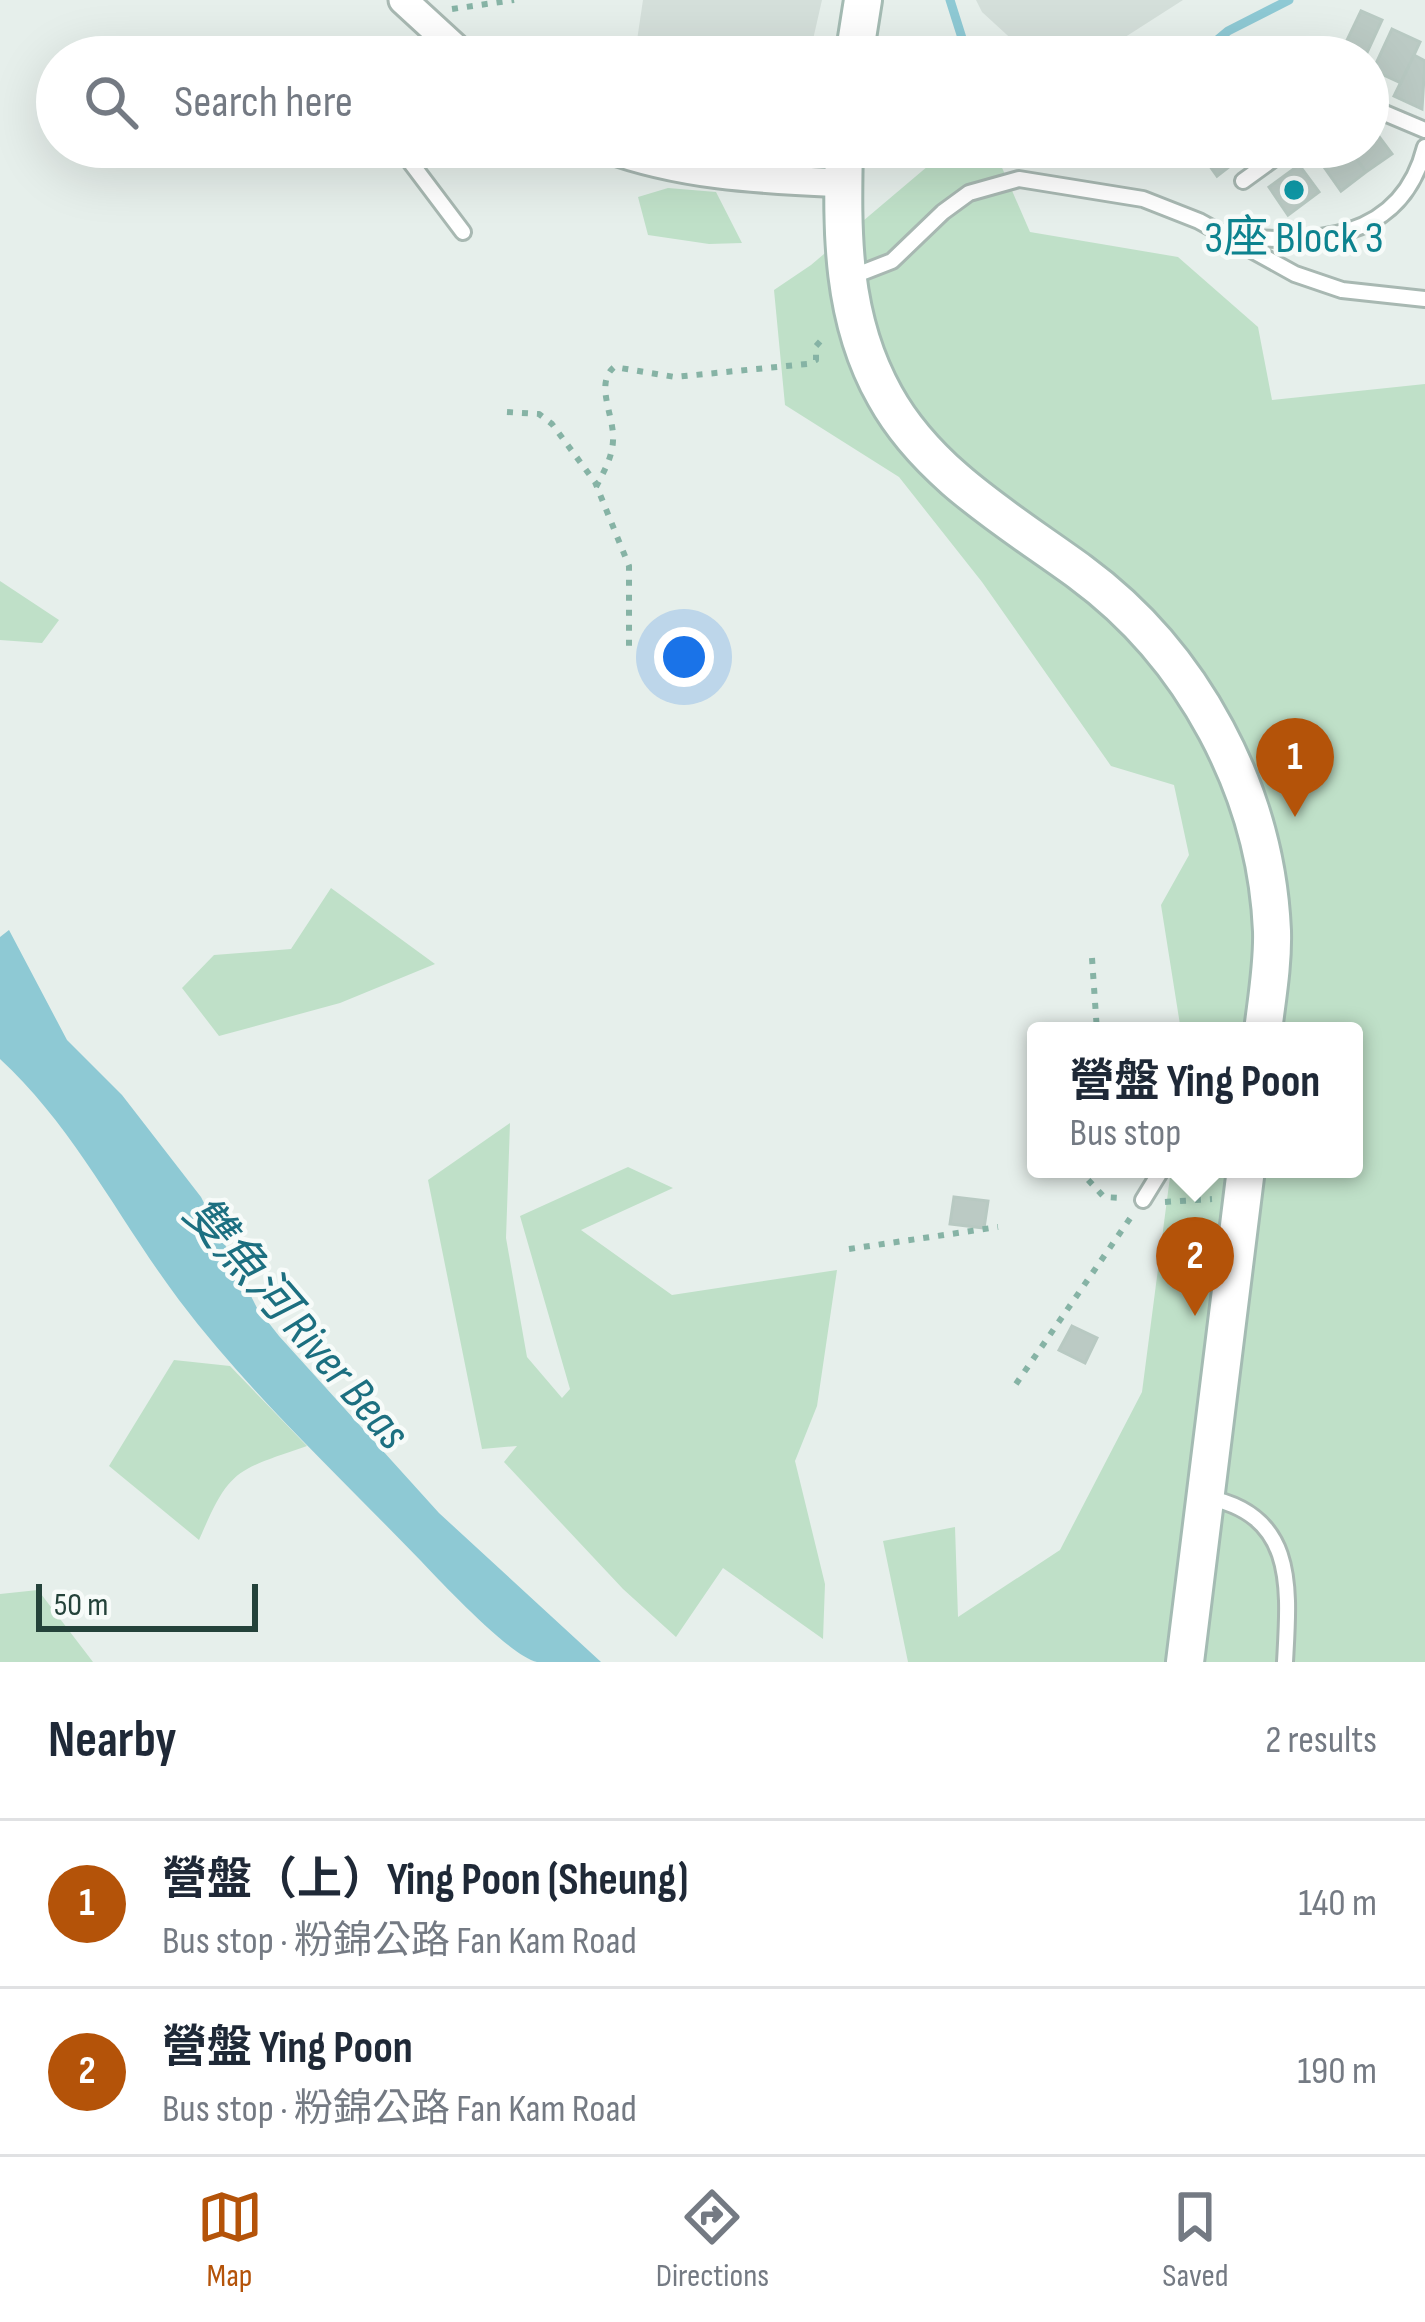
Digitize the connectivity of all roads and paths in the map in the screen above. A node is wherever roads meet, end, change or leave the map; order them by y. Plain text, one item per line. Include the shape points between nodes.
1 (514, 0) edge
2 (862, 0) edge
3 (413, 6) edge
4 (444, 36) edge
5 (857, 36) edge
6 (1389, 115) edge
7 (1425, 130) edge
8 (1425, 147) edge
9 (415, 168) edge
10 (686, 168) edge
11 (792, 168) edge
12 (843, 168) edge
13 (1262, 168) edge
14 (1243, 182) dead end
15 (463, 232) dead end
16 (1226, 235) junction
17 (846, 278) junction
18 (1425, 299) edge
19 (829, 331) dead end
20 (507, 412) dead end
21 (596, 487) junction
22 (629, 651) dead end
23 (1092, 958) dead end
24 (1096, 1022) edge
25 (1260, 1022) edge
26 (1086, 1178) edge
27 (1156, 1178) edge
28 (1245, 1178) edge
29 (1215, 1199) dead end
30 (1143, 1200) junction
31 (1166, 1202) dead end
32 (998, 1227) dead end
33 (849, 1249) dead end
34 (1016, 1384) dead end
35 (1205, 1498) junction
36 (1185, 1662) edge
37 (1286, 1662) edge

1 - 3 path via 427,12
2 - 5 main road
3 - 4 street
6 - 7 lane
8 - 16 lane via 1409,190 1351,230 1296,242
9 - 15 lane
10 - 11 street
12 - 17 main road
13 - 14 lane
16 - 17 lane via 1143,199 1003,181 954,202 892,261
16 - 18 lane via 1294,274 1342,290
17 - 25 main road via 865,353 917,443 1135,618 1209,717 1242,789 1266,879 1272,950
19 - 21 path via 807,364 675,377 614,367 604,382 614,438
20 - 21 path via 539,414 552,424
21 - 22 path via 628,566
23 - 24 path
26 - 30 path via 1104,1197
27 - 30 lane
28 - 35 main road
29 - 31 path
30 - 34 path
32 - 33 path
35 - 36 main road
35 - 37 lane via 1246,1509 1274,1539 1287,1576

